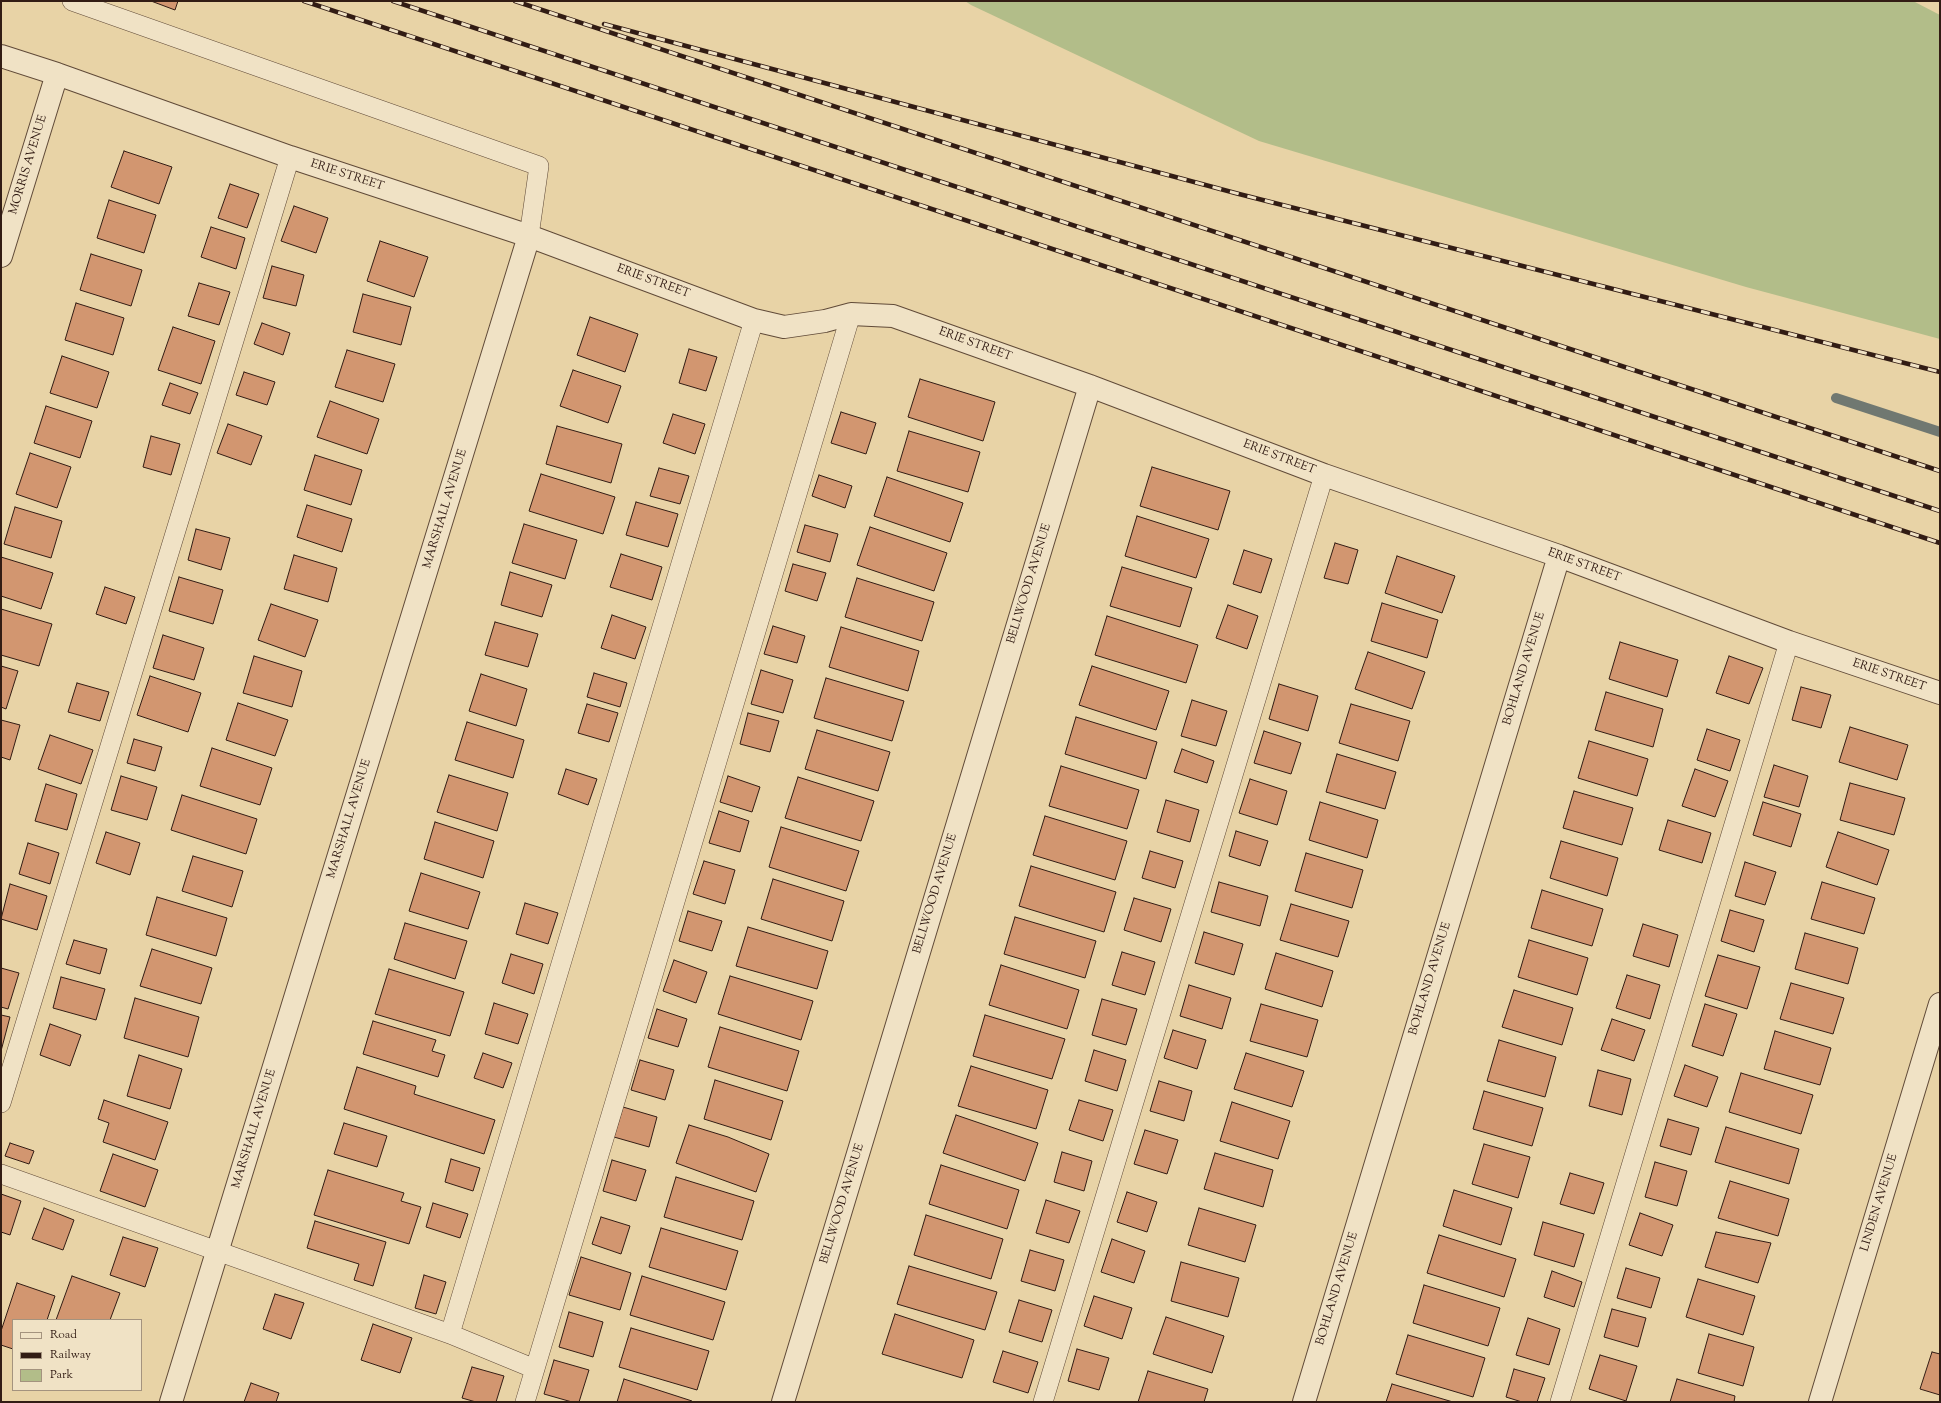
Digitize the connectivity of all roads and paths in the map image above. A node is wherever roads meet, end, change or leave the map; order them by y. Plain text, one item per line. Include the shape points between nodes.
1 (72, 1) edge
2 (1, 56) edge
3 (57, 74) junction
4 (290, 157) junction
5 (530, 236) junction
6 (1, 256) edge
7 (851, 314) junction
8 (754, 320) junction
9 (1090, 386) junction
10 (1324, 475) junction
11 (1558, 556) junction
12 (1789, 642) junction
13 (1940, 693) edge
14 (1940, 1004) edge
15 (1, 1103) edge
16 (1, 1174) edge
17 (217, 1252) junction
18 (450, 1334) junction
19 (535, 1370) junction
20 (171, 1402) edge
21 (525, 1402) edge
22 (783, 1402) edge
23 (1043, 1402) edge
24 (1304, 1402) edge
25 (1560, 1402) edge
26 (1820, 1402) edge

1 - 5 lane via 539,166
2 - 3 street, ERIE STREET
3 - 4 street, ERIE STREET
3 - 6 street, MORRIS AVENUE
4 - 5 street, ERIE STREET
4 - 15 lane
5 - 8 street, ERIE STREET
5 - 17 street, MARSHALL AVENUE
7 - 8 street, ERIE STREET via 784,327
7 - 9 street, ERIE STREET via 893,316
7 - 19 lane
8 - 18 lane
9 - 10 street, ERIE STREET
9 - 22 street, BELLWOOD AVENUE
10 - 11 street, ERIE STREET
10 - 23 lane
11 - 12 street, ERIE STREET
11 - 24 street, BOHLAND AVENUE
12 - 13 street, ERIE STREET
12 - 25 lane
14 - 26 street, LINDEN AVENUE
16 - 17 lane
17 - 18 lane
17 - 20 street, MARSHALL AVENUE
18 - 19 lane
19 - 21 lane

